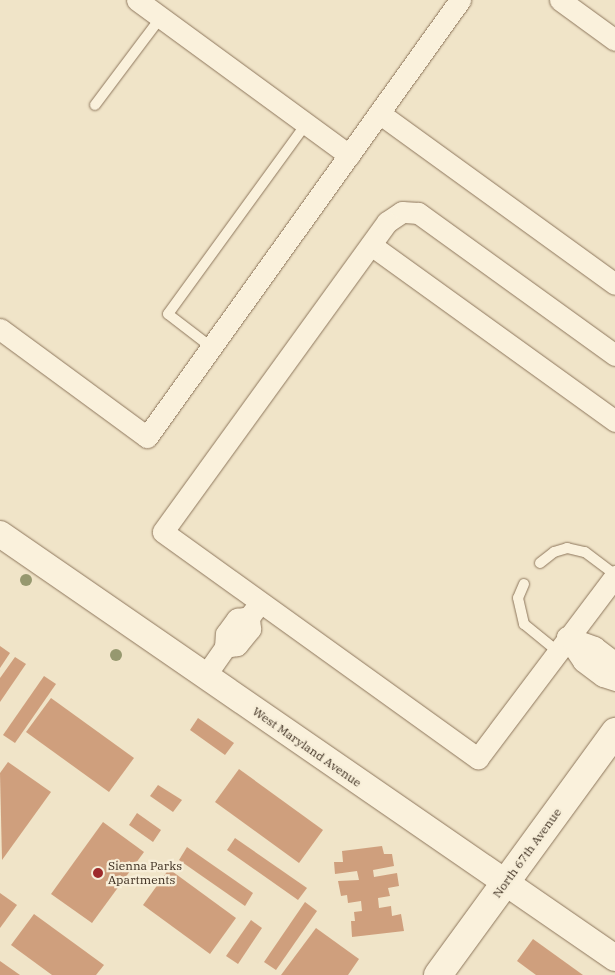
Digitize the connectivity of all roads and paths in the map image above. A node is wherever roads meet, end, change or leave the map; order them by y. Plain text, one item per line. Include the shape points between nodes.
1 (137, 0) edge
2 (460, 0) edge
3 (560, 0) edge
4 (161, 17) junction
5 (615, 40) edge
6 (94, 105) dead end
7 (379, 113) junction
8 (306, 124) junction
9 (349, 155) junction
10 (371, 245) junction
11 (615, 284) edge
12 (0, 329) edge
13 (212, 347) junction
14 (615, 355) edge
15 (615, 421) edge
16 (0, 534) edge
17 (540, 563) dead end
18 (615, 576) edge
19 (524, 584) dead end
20 (254, 610) junction
21 (562, 644) junction
22 (615, 663) edge
23 (204, 676) junction
24 (615, 680) edge
25 (615, 732) edge
26 (506, 881) junction
27 (615, 958) edge
28 (438, 975) edge

1 - 4 street
2 - 7 street
3 - 5 street
4 - 6 lane
4 - 8 street
7 - 9 street
7 - 11 street
8 - 9 street
8 - 13 lane via 168,314
9 - 13 street
10 - 14 street via 394,217 402,212 418,213
10 - 15 street
10 - 20 street via 163,532
12 - 13 street via 147,438
16 - 23 street, West Maryland Avenue
17 - 18 lane via 554,552 567,548 585,552
18 - 21 street
19 - 21 lane via 518,598 524,624
20 - 21 street via 478,758
20 - 23 street via 250,629 242,640 237,645 224,647
21 - 22 street via 594,647
21 - 24 street via 603,676
23 - 26 street, West Maryland Avenue
25 - 26 main road, North 67th Avenue
26 - 27 street, West Maryland Avenue
26 - 28 main road, North 67th Avenue

